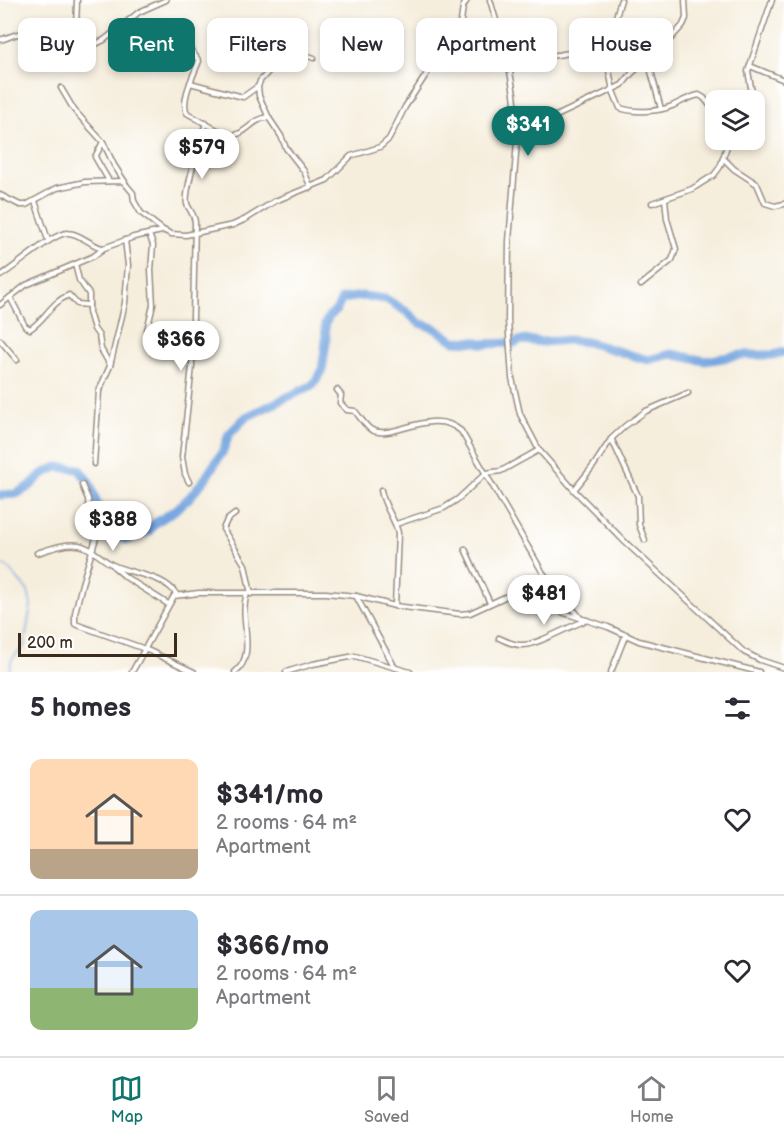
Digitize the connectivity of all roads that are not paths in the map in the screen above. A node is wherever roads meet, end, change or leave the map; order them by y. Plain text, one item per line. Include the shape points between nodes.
1 (77, 0) edge
2 (166, 0) edge
3 (467, 0) edge
4 (490, 0) edge
5 (621, 0) edge
6 (685, 0) edge
7 (772, 0) edge
8 (75, 18) edge
9 (495, 18) edge
10 (616, 18) edge
11 (18, 34) edge
12 (673, 34) edge
13 (0, 40) edge
14 (96, 44) edge
15 (314, 58) dead end
16 (750, 66) junction
17 (194, 72) edge
18 (510, 72) edge
19 (609, 72) edge
20 (634, 72) edge
21 (651, 72) edge
22 (784, 80) edge
23 (190, 83) junction
24 (258, 87) junction
25 (61, 88) dead end
26 (751, 90) edge
27 (613, 91) junction
28 (705, 99) edge
29 (661, 109) junction
30 (269, 118) junction
31 (206, 123) junction
32 (518, 129) junction
33 (103, 142) junction
34 (726, 150) edge
35 (723, 158) junction
36 (109, 181) junction
37 (126, 182) junction
38 (311, 188) junction
39 (0, 195) edge
40 (665, 199) junction
41 (35, 201) junction
42 (652, 203) dead end
43 (784, 204) edge
44 (163, 231) junction
45 (195, 232) junction
46 (149, 234) junction
47 (48, 240) junction
48 (125, 240) junction
49 (104, 248) junction
50 (75, 264) junction
51 (0, 276) edge
52 (641, 285) dead end
53 (10, 297) junction
54 (89, 305) junction
55 (0, 306) edge
56 (0, 340) edge
57 (193, 340) junction
58 (17, 360) dead end
59 (110, 366) junction
60 (337, 390) dead end
61 (688, 393) dead end
62 (611, 439) junction
63 (539, 450) junction
64 (94, 464) dead end
65 (486, 473) junction
66 (189, 482) dead end
67 (82, 485) dead end
68 (381, 490) dead end
69 (573, 490) junction
70 (234, 514) dead end
71 (396, 524) junction
72 (645, 540) dead end
73 (465, 549) dead end
74 (92, 551) junction
75 (38, 553) dead end
76 (111, 564) junction
77 (249, 594) junction
78 (177, 595) junction
79 (356, 596) junction
80 (490, 603) junction
81 (168, 604) junction
82 (395, 606) junction
83 (581, 618) junction
84 (588, 620) junction
85 (626, 634) junction
86 (499, 638) dead end
87 (145, 649) junction
88 (394, 667) junction
89 (784, 668) edge
90 (132, 672) edge
91 (194, 672) edge
92 (235, 672) edge
93 (286, 672) edge
94 (410, 672) edge
95 (611, 672) edge
96 (759, 672) edge

1 - 8 street
2 - 14 street via 139,12
3 - 38 street via 460,21 389,139 380,147 351,156 327,180
4 - 9 street
5 - 10 street
6 - 12 street via 686,18
7 - 16 street
11 - 13 street
15 - 24 street via 289,49
16 - 22 street
16 - 26 street
17 - 23 street
18 - 32 street
19 - 27 street
20 - 27 street
21 - 29 street
23 - 24 street via 243,97
23 - 31 street via 185,111
24 - 30 street
25 - 33 street via 74,110
27 - 29 street via 623,109
27 - 32 street
28 - 29 street via 699,95
30 - 31 street via 262,118 234,135
30 - 38 street
31 - 45 street via 187,194 187,204 195,216
32 - 63 street via 510,241 510,358 520,414
33 - 36 street via 95,157
33 - 37 street
34 - 35 street
35 - 40 street via 714,175
35 - 43 street via 757,184 765,202
36 - 37 street
36 - 41 street via 57,188
37 - 44 street via 141,213
38 - 45 street via 282,198 233,225
39 - 41 street via 20,205
40 - 42 street
40 - 52 street via 676,249 672,260
41 - 47 street
44 - 45 street via 178,235
44 - 46 street
45 - 57 street
46 - 48 street
46 - 57 street via 153,245 153,305 147,330
47 - 49 street via 70,232
47 - 51 street
48 - 49 street
48 - 59 street via 125,303
49 - 50 street
50 - 53 street via 26,285
50 - 54 street via 79,280 88,291
53 - 54 street via 30,329 55,302 66,296 77,304
53 - 55 street
54 - 59 street via 94,329
56 - 58 street
57 - 66 street via 182,457
59 - 64 street via 99,391
60 - 65 street via 340,403 377,431 427,422 452,424 461,431
61 - 62 street via 646,411
62 - 69 street
62 - 72 street via 638,496 639,525
63 - 65 street via 501,471
63 - 69 street
65 - 71 street via 459,500
65 - 83 street via 543,573
67 - 74 street via 95,533
68 - 71 street via 386,509
69 - 89 street via 744,652
70 - 77 street via 223,529 245,565
71 - 82 street via 399,544
73 - 80 street
74 - 75 street via 76,544
74 - 76 street
74 - 87 street via 75,624
76 - 78 street via 164,583
76 - 81 street
77 - 78 street
77 - 79 street
77 - 92 street via 243,617 245,658
78 - 81 street
79 - 82 street
79 - 88 street
80 - 82 street via 460,614
80 - 83 street via 520,594
81 - 87 street
83 - 84 street
84 - 85 street
84 - 86 street via 528,645
85 - 95 street
85 - 96 street via 639,641
87 - 90 street
87 - 91 street
88 - 93 street via 346,657
88 - 94 street

